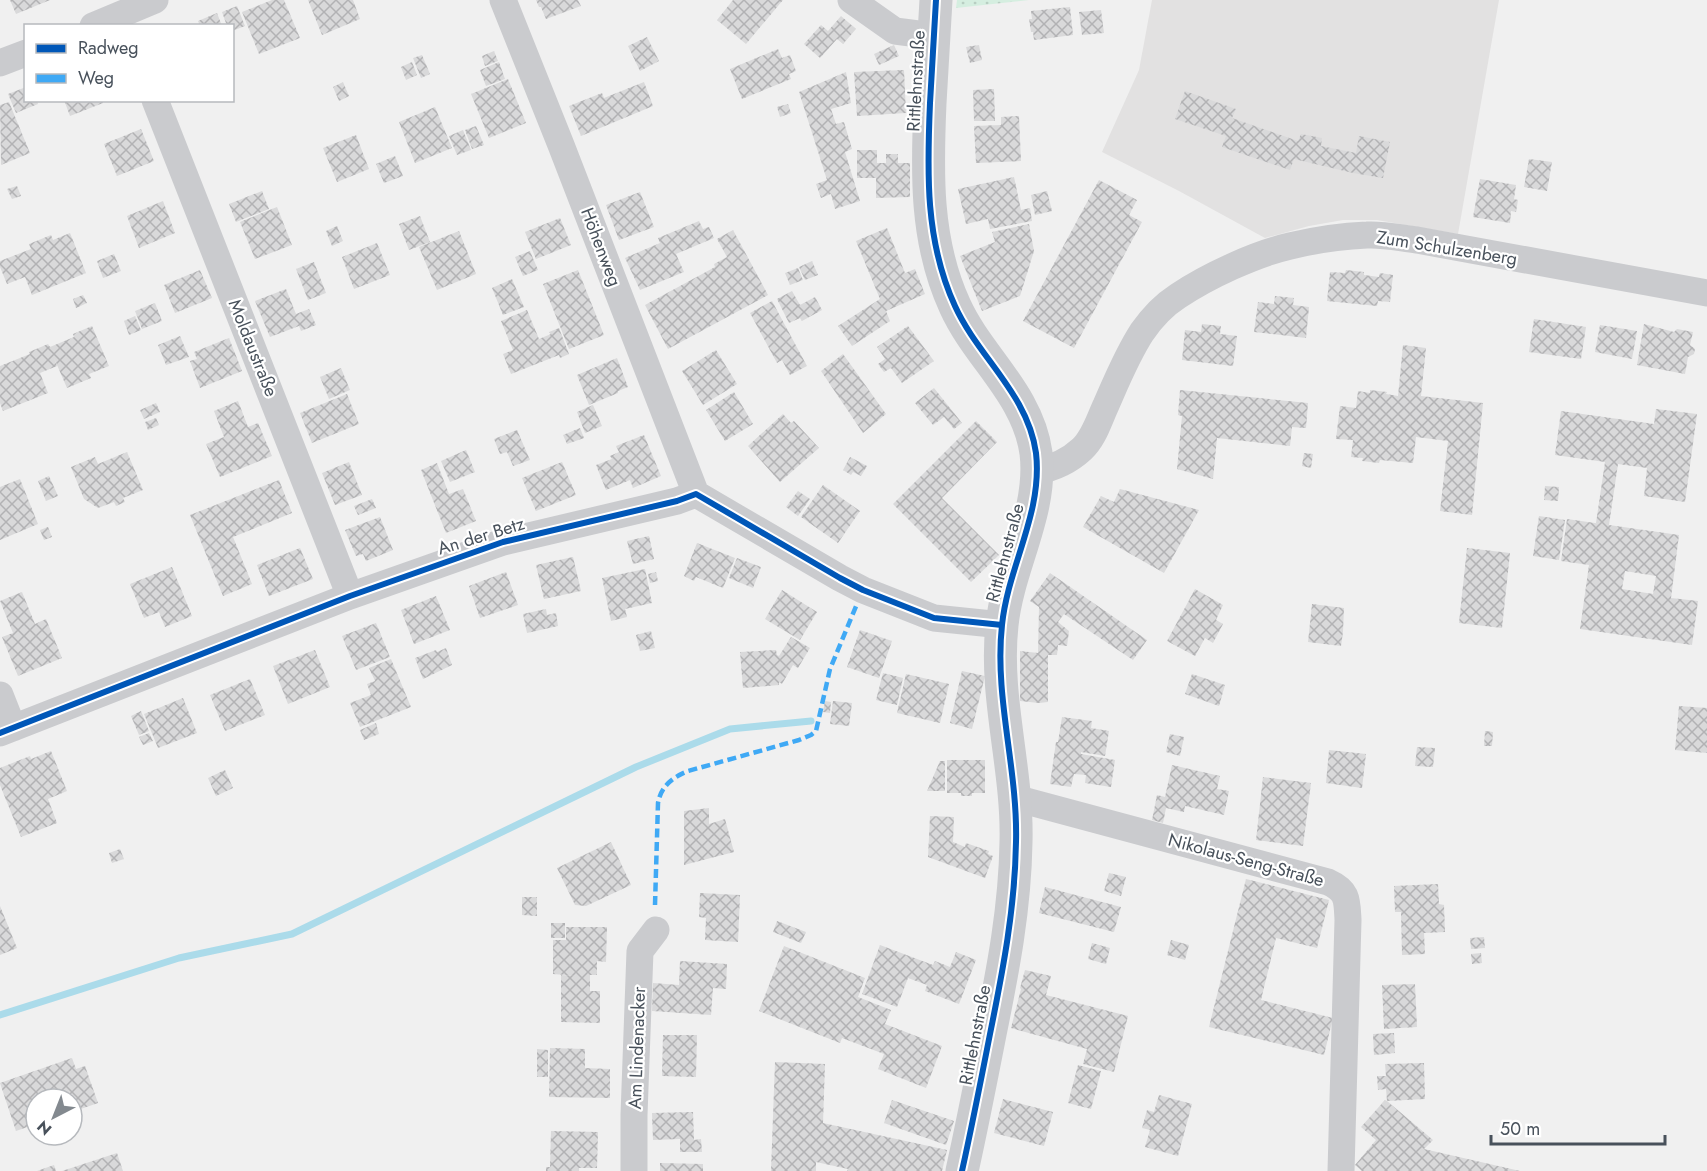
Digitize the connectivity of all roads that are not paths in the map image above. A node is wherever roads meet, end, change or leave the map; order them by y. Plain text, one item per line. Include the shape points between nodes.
1 (155, 0) edge
2 (503, 0) edge
3 (851, 0) edge
4 (936, 0) edge
5 (123, 20) edge
6 (103, 24) edge
7 (934, 36) junction
8 (24, 54) edge
9 (0, 63) edge
10 (156, 102) edge
11 (1707, 293) edge
12 (1037, 471) junction
13 (696, 494) junction
14 (350, 596) junction
15 (1002, 625) junction
16 (0, 695) edge
17 (6, 730) edge
18 (1015, 798) junction
19 (656, 930) dead end
20 (634, 1171) edge
21 (962, 1171) edge
22 (1341, 1171) edge

1 - 5 street
2 - 13 street, Höhenweg
3 - 7 street via 895,31
4 - 7 street, Rittlehnstraße
5 - 6 street
7 - 12 street, Rittlehnstraße via 928,187 936,251 963,322 1024,413
8 - 9 street
10 - 14 street, Moldaustraße
11 - 12 street, Zum Schulzenberg via 1417,240 1370,235 1287,246 1208,279 1159,312 1127,357 1094,434 1069,460
12 - 15 street, Rittlehnstraße via 1035,497
13 - 14 street, An der Betz via 503,542
13 - 15 street via 863,590 934,618
14 - 17 street, An der Betz
15 - 18 street, Rittlehnstraße via 1000,662
16 - 17 street
18 - 21 street, Rittlehnstraße via 1015,892 1007,951
18 - 22 street, Nikolaus-Seng-Straße via 1328,882 1344,891 1348,920
19 - 20 street, Am Lindenacker via 640,951

